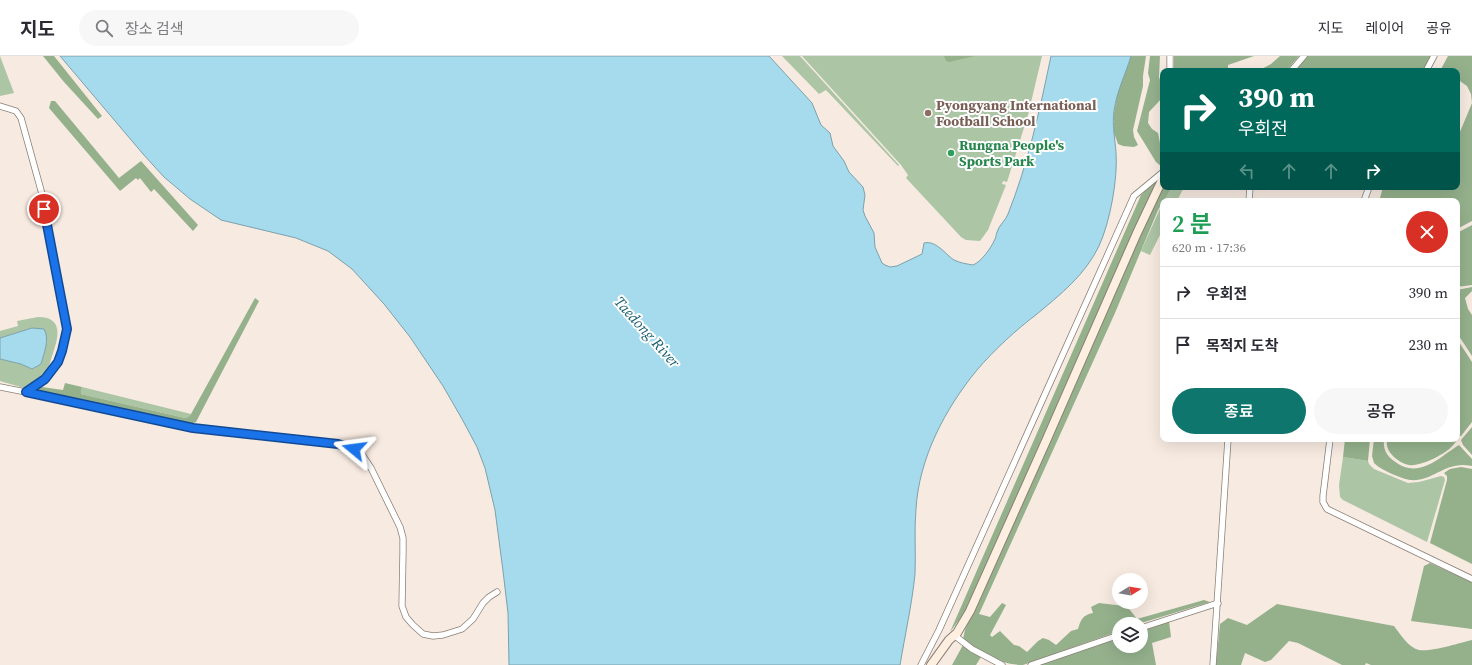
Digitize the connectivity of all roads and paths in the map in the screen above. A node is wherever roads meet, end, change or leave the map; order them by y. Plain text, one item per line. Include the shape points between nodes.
1 (1170, 56) edge
2 (1304, 56) edge
3 (1434, 56) edge
4 (1170, 68) edge
5 (1294, 68) edge
6 (1428, 68) edge
7 (0, 106) edge
8 (1160, 174) edge
9 (1160, 184) edge
10 (0, 387) edge
11 (26, 392) junction
12 (1228, 442) edge
13 (1330, 442) edge
14 (1472, 579) edge
15 (497, 592) dead end
16 (1218, 603) junction
17 (1148, 626) edge
18 (954, 635) junction
19 (1112, 637) edge
20 (921, 665) edge
21 (931, 665) edge
22 (1002, 665) edge
23 (1032, 665) edge
24 (1213, 665) edge

1 - 4 street
2 - 5 street
3 - 6 street
7 - 11 street via 16,111 22,118 42,194 67,329 58,362 45,379
8 - 20 street via 1134,196
9 - 18 street via 973,604
10 - 11 street
11 - 15 street via 193,428 338,444 354,449 361,453 371,468 400,527 403,538 402,606 406,617 413,625 423,634 433,636 462,629 489,597
12 - 16 street
13 - 14 street via 1323,496 1327,508
16 - 17 street
16 - 24 street
18 - 21 street
18 - 22 street via 972,649
19 - 23 street

